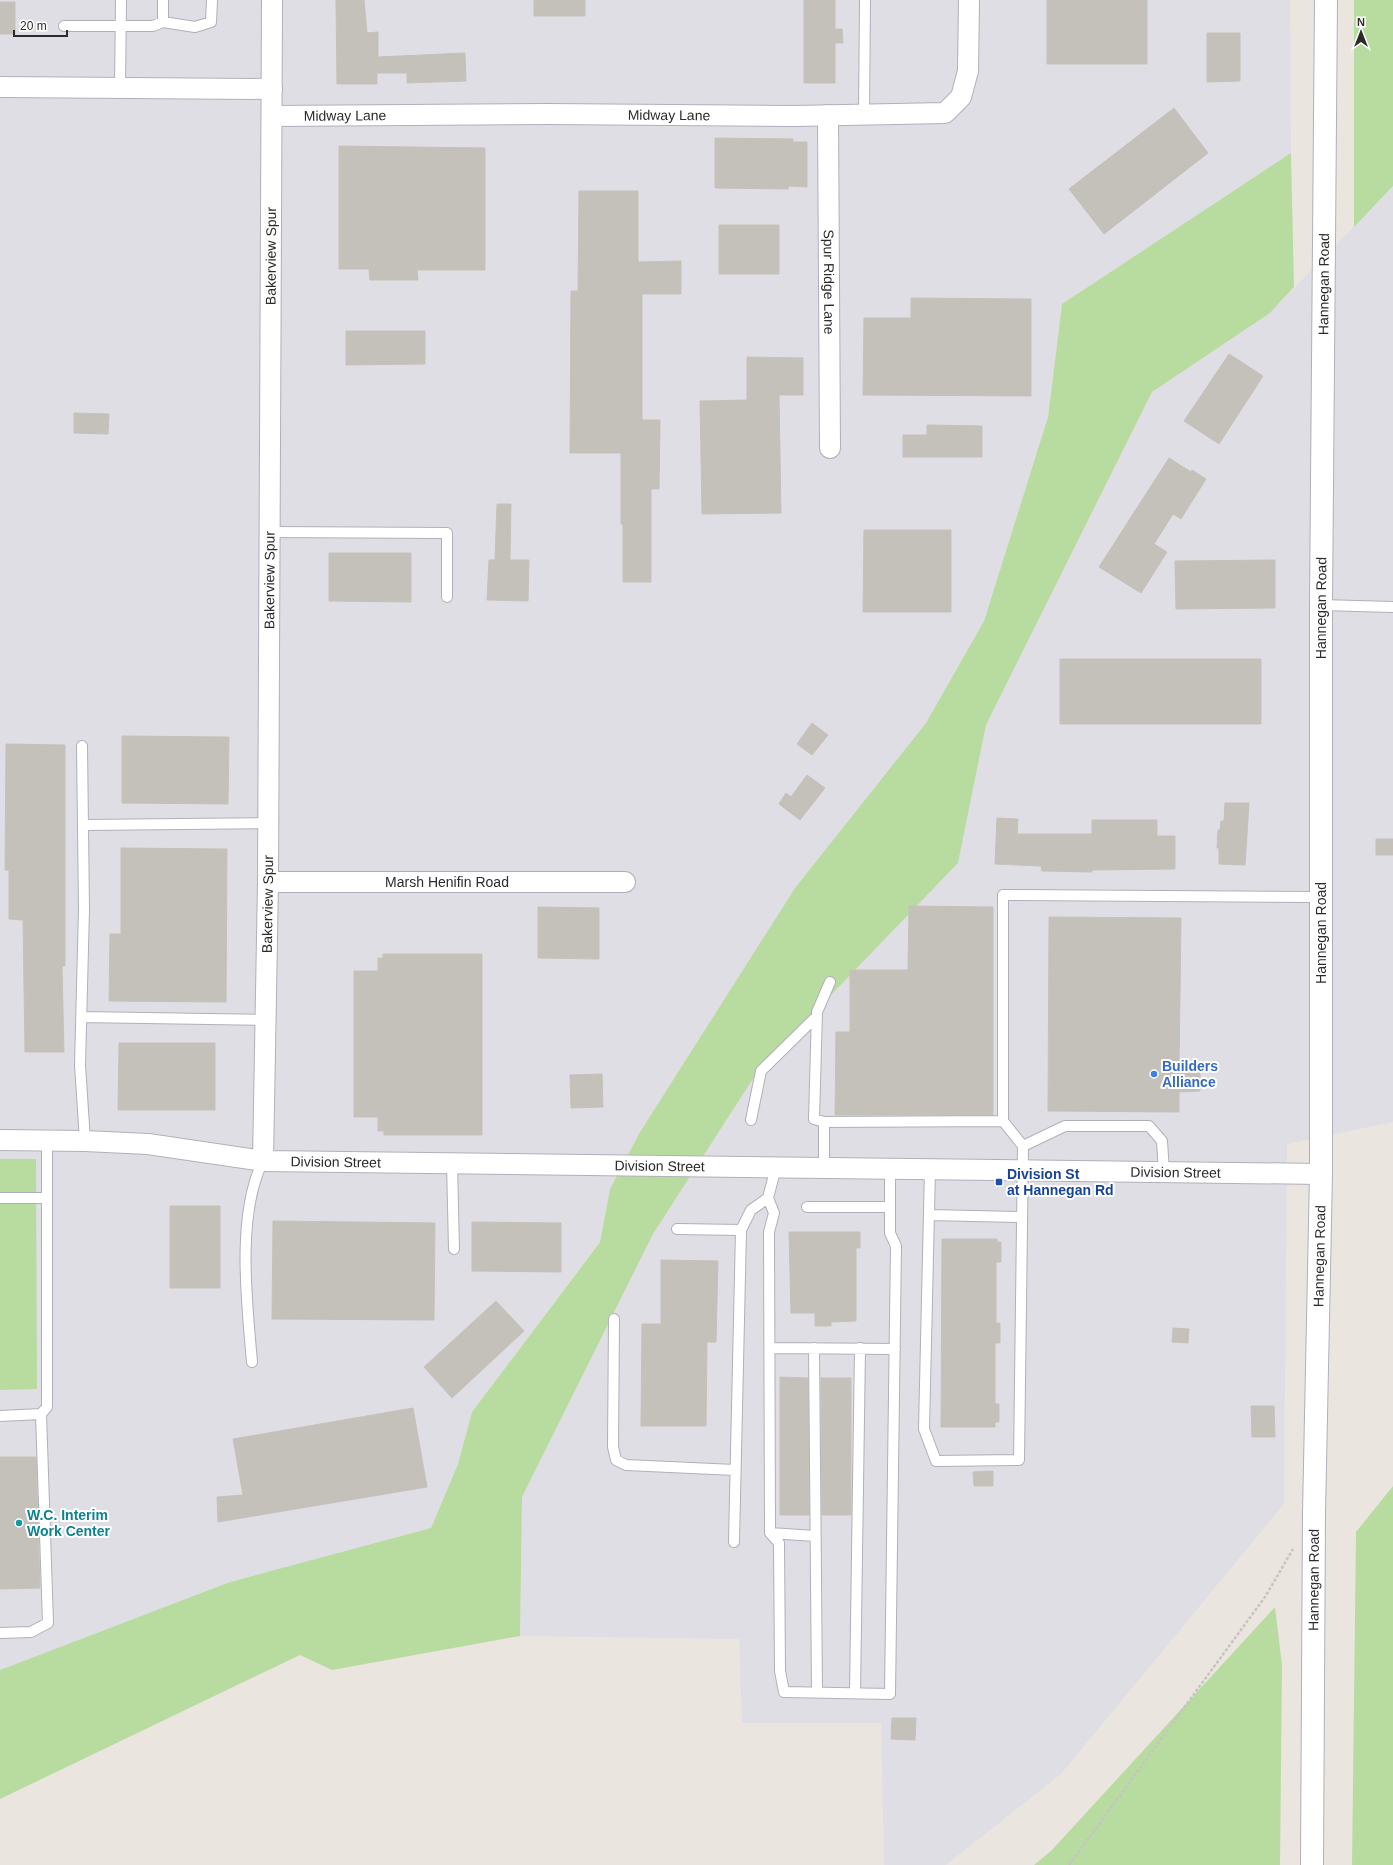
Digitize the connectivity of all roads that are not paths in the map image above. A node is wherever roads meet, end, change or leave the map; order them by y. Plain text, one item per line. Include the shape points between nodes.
1 (121, 0) edge
2 (162, 0) edge
3 (212, 0) edge
4 (272, 0) edge
5 (865, 0) edge
6 (969, 0) edge
7 (1326, 0) edge
8 (162, 22) junction
9 (64, 26) dead end
10 (120, 26) junction
11 (0, 87) edge
12 (120, 88) junction
13 (272, 89) junction
14 (864, 114) junction
15 (828, 115) junction
16 (272, 116) junction
17 (830, 448) dead end
18 (270, 532) junction
19 (447, 597) dead end
20 (1321, 605) junction
21 (1393, 607) edge
22 (82, 746) dead end
23 (269, 823) junction
24 (83, 825) junction
25 (268, 882) junction
26 (625, 882) dead end
27 (1321, 897) junction
28 (830, 982) dead end
29 (817, 1016) junction
30 (81, 1017) junction
31 (266, 1020) junction
32 (751, 1120) dead end
33 (1003, 1121) junction
34 (824, 1122) junction
35 (0, 1140) edge
36 (47, 1140) junction
37 (85, 1141) junction
38 (1024, 1146) junction
39 (263, 1161) junction
40 (452, 1163) junction
41 (776, 1167) junction
42 (824, 1168) junction
43 (890, 1168) junction
44 (930, 1169) junction
45 (1023, 1170) junction
46 (1164, 1172) junction
47 (1321, 1174) junction
48 (0, 1198) edge
49 (47, 1198) junction
50 (768, 1198) junction
51 (890, 1207) junction
52 (807, 1208) dead end
53 (929, 1215) junction
54 (1022, 1217) junction
55 (677, 1229) dead end
56 (741, 1230) junction
57 (454, 1248) dead end
58 (614, 1319) dead end
59 (770, 1348) junction
60 (814, 1348) junction
61 (860, 1348) junction
62 (895, 1349) junction
63 (252, 1362) dead end
64 (42, 1414) junction
65 (0, 1416) edge
66 (735, 1470) junction
67 (770, 1533) junction
68 (815, 1536) junction
69 (734, 1542) dead end
70 (0, 1633) edge
71 (817, 1692) junction
72 (855, 1693) junction
73 (1312, 1865) edge

1 - 10 lane
2 - 8 lane
3 - 8 lane via 211,22 195,26
4 - 13 street, Bakerview Spur
5 - 14 lane
6 - 14 street, Midway Lane via 968,71 961,97 945,113
7 - 20 main road, Hannegan Road
8 - 10 lane via 153,26
9 - 10 lane
10 - 12 lane
11 - 12 street
12 - 13 street
13 - 16 street, Bakerview Spur
14 - 15 street, Midway Lane
15 - 16 street, Midway Lane
15 - 17 street, Spur Ridge Lane
16 - 18 street, Bakerview Spur
18 - 19 lane via 447,533
18 - 23 street, Bakerview Spur
20 - 21 lane
20 - 27 main road, Hannegan Road
22 - 24 lane
23 - 24 lane
23 - 25 street, Bakerview Spur
24 - 30 lane
25 - 26 street, Marsh Henifin Road
25 - 31 street, Bakerview Spur
27 - 33 lane via 1003,895
27 - 47 main road, Hannegan Road
28 - 29 lane
29 - 32 lane via 761,1071
29 - 34 lane via 814,1119
30 - 31 lane
30 - 37 lane via 80,1065
31 - 39 street, Bakerview Spur
33 - 34 lane
33 - 38 lane
34 - 42 lane
35 - 36 street, Division Street
36 - 37 street, Division Street
36 - 49 lane
37 - 39 street, Division Street via 148,1144
38 - 45 lane
38 - 46 lane via 1065,1126 1149,1126 1162,1141
39 - 40 street, Division Street
39 - 63 lane via 255,1177 247,1238 247,1301
40 - 41 street, Division Street
40 - 57 lane
41 - 42 street, Division Street
41 - 50 lane
42 - 43 street, Division Street
43 - 44 street, Division Street
43 - 51 lane
44 - 45 street, Division Street
44 - 53 lane
45 - 46 street, Division Street
45 - 54 lane
46 - 47 street, Division Street
47 - 73 main road, Hannegan Road via 1314,1505
48 - 49 lane
49 - 64 lane via 46,1407
50 - 56 lane via 751,1210
50 - 59 lane via 774,1213 769,1232
51 - 52 lane
51 - 62 lane via 890,1233 896,1246
53 - 54 lane
53 - 54 lane via 924,1429 936,1461 1019,1460
55 - 56 lane
56 - 66 lane
58 - 66 lane via 613,1448 616,1460 626,1465
59 - 60 lane
59 - 67 lane
60 - 61 lane
60 - 68 lane
61 - 62 lane
61 - 72 lane
62 - 72 lane via 890,1694
64 - 65 lane
64 - 70 lane via 48,1623 31,1632
66 - 69 lane
67 - 68 lane
67 - 71 lane via 779,1543 780,1670 784,1692
68 - 71 lane
71 - 72 lane

